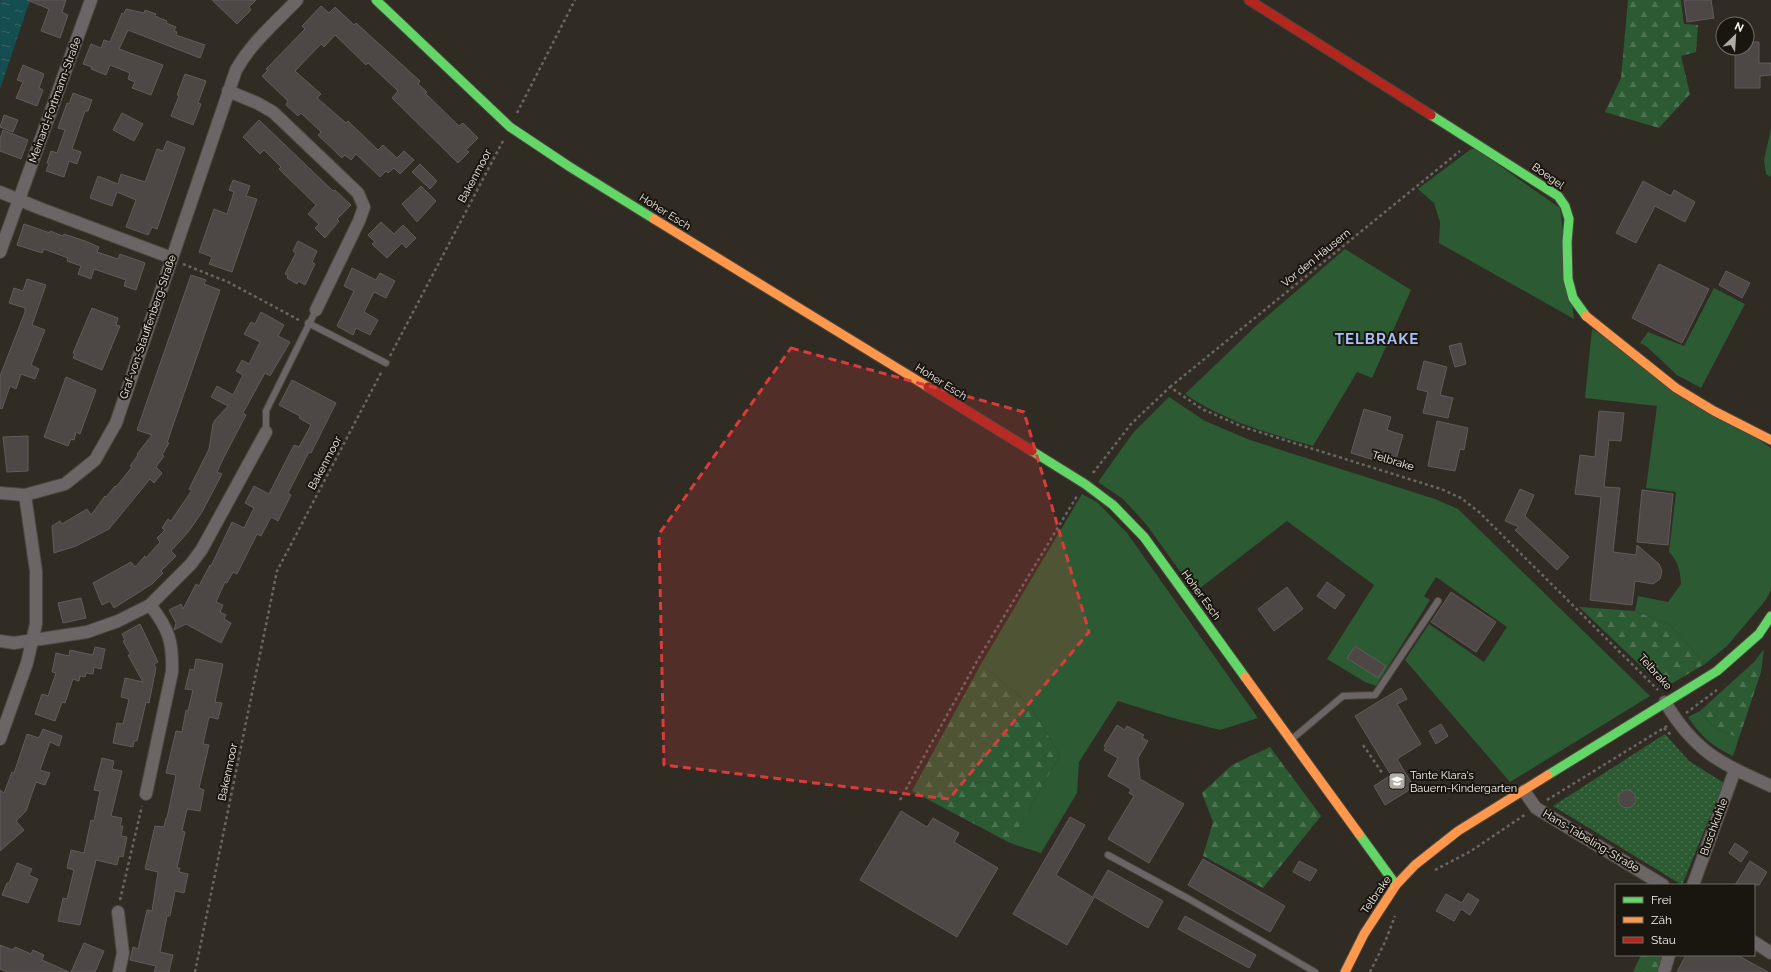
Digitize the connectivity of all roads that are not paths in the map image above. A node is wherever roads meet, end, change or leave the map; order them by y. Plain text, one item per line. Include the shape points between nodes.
1 (91, 0) edge
2 (297, 0) edge
3 (376, 0) edge
4 (1249, 0) edge
5 (228, 91) junction
6 (0, 192) edge
7 (19, 200) junction
8 (0, 252) edge
9 (172, 258) junction
10 (316, 310) joint
11 (308, 323) junction
12 (386, 363) road end
13 (266, 432) joint
14 (1771, 440) edge
15 (0, 493) edge
16 (25, 495) junction
17 (1438, 601) dead end
18 (150, 605) junction
19 (1771, 616) edge
20 (32, 640) junction
21 (0, 641) edge
22 (1666, 702) junction
23 (0, 739) edge
24 (1290, 740) junction
25 (1735, 770) junction
26 (1771, 786) edge
27 (1524, 791) junction
28 (146, 794) road end
29 (1108, 855) dead end
30 (1661, 884) edge
31 (1693, 884) edge
32 (1396, 885) junction
33 (118, 912) road end
34 (1755, 943) edge
35 (1771, 953) edge
36 (1669, 956) edge
37 (119, 972) edge
38 (1315, 972) edge
39 (1345, 972) edge
40 (1664, 972) edge

1 - 7 street, Meinard-Fortmann-Straße
2 - 5 street, Graf-von-Stauffenberg-Straße via 243,58
3 - 24 street, Hoher Esch via 510,127 570,167 1085,484 1113,505 1144,537
4 - 14 street, Boegel via 1558,196 1565,206 1569,219 1568,279 1573,298 1588,318 1676,388
5 - 9 street, Graf-von-Stauffenberg-Straße
5 - 10 street via 273,112 358,193 364,206 360,221
6 - 7 street
7 - 8 street, Meinard-Fortmann-Straße
7 - 9 street
9 - 16 street, Graf-von-Stauffenberg-Straße via 116,423 95,460 65,484
10 - 11 lane
11 - 12 lane
11 - 13 lane via 266,411
13 - 18 street via 202,549 191,564
15 - 16 street, Graf-von-Stauffenberg-Straße
16 - 20 street via 36,571 36,624
17 - 24 lane via 1375,695 1343,696
18 - 20 street via 88,632
18 - 28 street via 161,619 171,640 172,672
19 - 22 street, Telbrake via 1759,634 1717,671
20 - 21 street via 14,643
20 - 23 street via 27,663
22 - 25 street via 1676,720 1697,745 1713,758
22 - 27 street, Telbrake
24 - 32 street, Hoher Esch
25 - 26 street
25 - 31 street, Buschkuhle
27 - 30 street, Hans-Tabeling-Straße via 1536,808
27 - 32 street, Telbrake via 1458,831 1415,865
29 - 38 lane
32 - 39 street, Telbrake via 1364,934
33 - 37 street via 123,953
34 - 35 street
36 - 40 street

